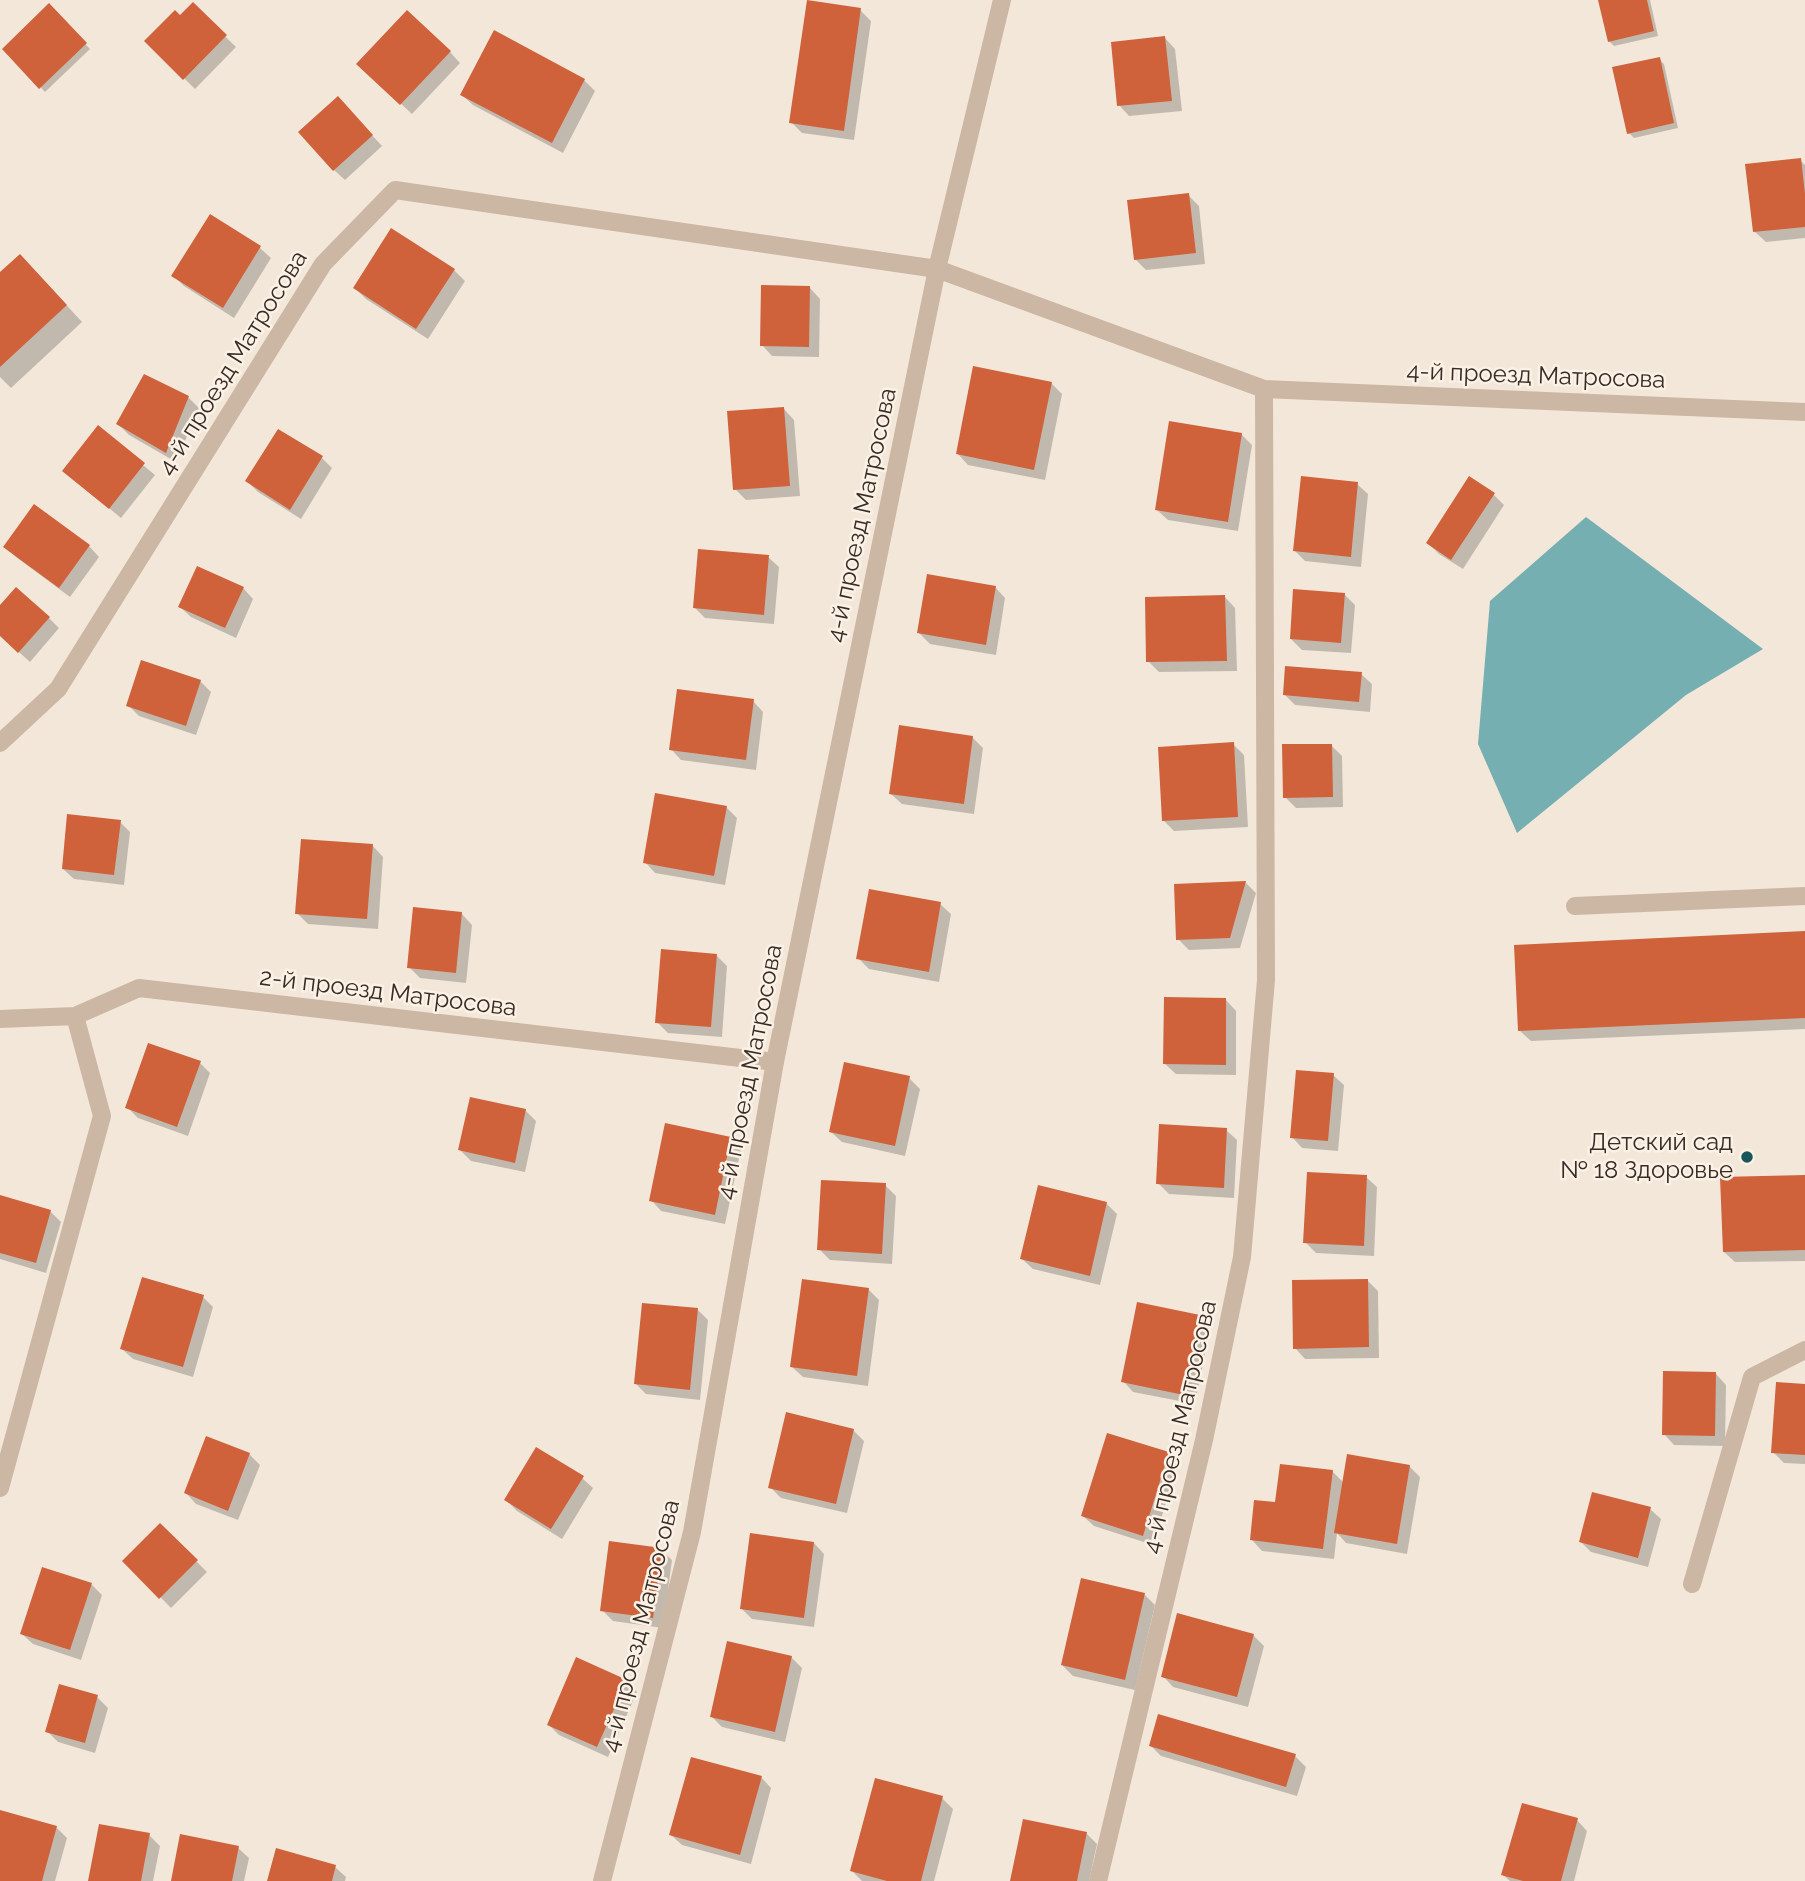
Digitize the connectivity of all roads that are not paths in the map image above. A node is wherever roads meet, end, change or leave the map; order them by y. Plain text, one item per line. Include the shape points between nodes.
1 (1002, 0) edge
2 (937, 269) junction
3 (1264, 389) junction
4 (1805, 412) edge
5 (0, 743) edge
6 (1805, 896) edge
7 (1575, 906) dead end
8 (75, 1016) junction
9 (0, 1019) edge
10 (775, 1062) junction
11 (1805, 1350) edge
12 (0, 1488) edge
13 (1692, 1584) dead end
14 (602, 1881) edge
15 (1098, 1881) edge

1 - 2 street, 4-й проезд Матросова
2 - 3 street, 4-й проезд Матросова
2 - 5 street, 4-й проезд Матросова via 395,190 323,264 58,689
2 - 10 street, 4-й проезд Матросова
3 - 4 street, 4-й проезд Матросова
3 - 15 street, 4-й проезд Матросова via 1266,980 1242,1257 1204,1440
6 - 7 street
8 - 9 street, 2-й проезд Матросова
8 - 10 street, 2-й проезд Матросова via 139,988
8 - 12 street via 102,1116
10 - 14 street, 4-й проезд Матросова via 692,1532
11 - 13 street via 1752,1377

